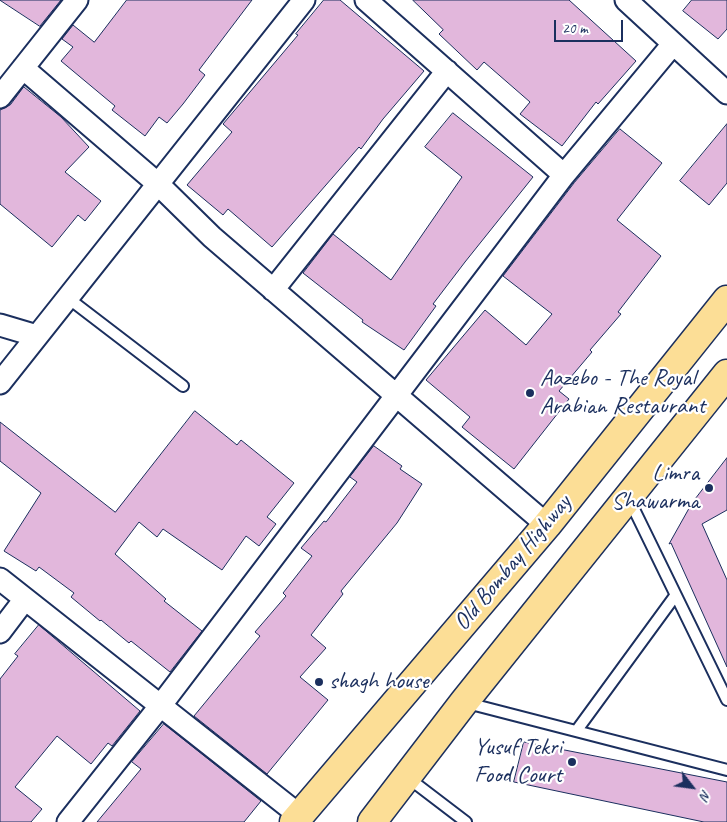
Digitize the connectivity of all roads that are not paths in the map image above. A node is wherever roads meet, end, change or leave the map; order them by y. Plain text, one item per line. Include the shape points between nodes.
1 (77, 0) edge
2 (304, 0) edge
3 (366, 0) edge
4 (626, 0) edge
5 (673, 44) junction
6 (23, 68) junction
7 (447, 71) junction
8 (727, 93) edge
9 (0, 97) edge
10 (564, 175) junction
11 (158, 184) junction
12 (273, 290) junction
13 (68, 298) junction
14 (727, 300) edge
15 (0, 326) edge
16 (37, 336) junction
17 (727, 374) edge
18 (0, 383) edge
19 (183, 386) dead end
20 (395, 396) junction
21 (629, 499) junction
22 (547, 525) junction
23 (0, 579) edge
24 (675, 596) junction
25 (25, 599) junction
26 (0, 632) edge
27 (727, 700) edge
28 (464, 702) junction
29 (161, 705) junction
30 (577, 730) junction
31 (727, 770) edge
32 (407, 777) junction
33 (297, 818) edge
34 (68, 822) edge
35 (372, 822) edge
36 (466, 822) edge

1 - 6 street
2 - 11 street
3 - 7 street
4 - 5 street
5 - 8 street
5 - 10 street
6 - 9 street
6 - 11 street
7 - 10 street
7 - 12 street
10 - 20 street
11 - 12 street
11 - 13 street
12 - 20 street
13 - 16 street
13 - 19 lane
14 - 22 main road, Old Bombay Highway
15 - 16 street
16 - 18 street
17 - 21 main road, Old Bombay Highway
20 - 22 street
20 - 29 street
21 - 24 lane
21 - 28 main road, Old Bombay Highway
22 - 33 main road, Old Bombay Highway
23 - 25 street
24 - 27 lane
24 - 30 lane
25 - 26 street
25 - 29 street
28 - 30 lane
28 - 32 main road, Old Bombay Highway
29 - 33 street
29 - 34 street
30 - 31 lane
32 - 35 main road, Old Bombay Highway
32 - 36 lane

